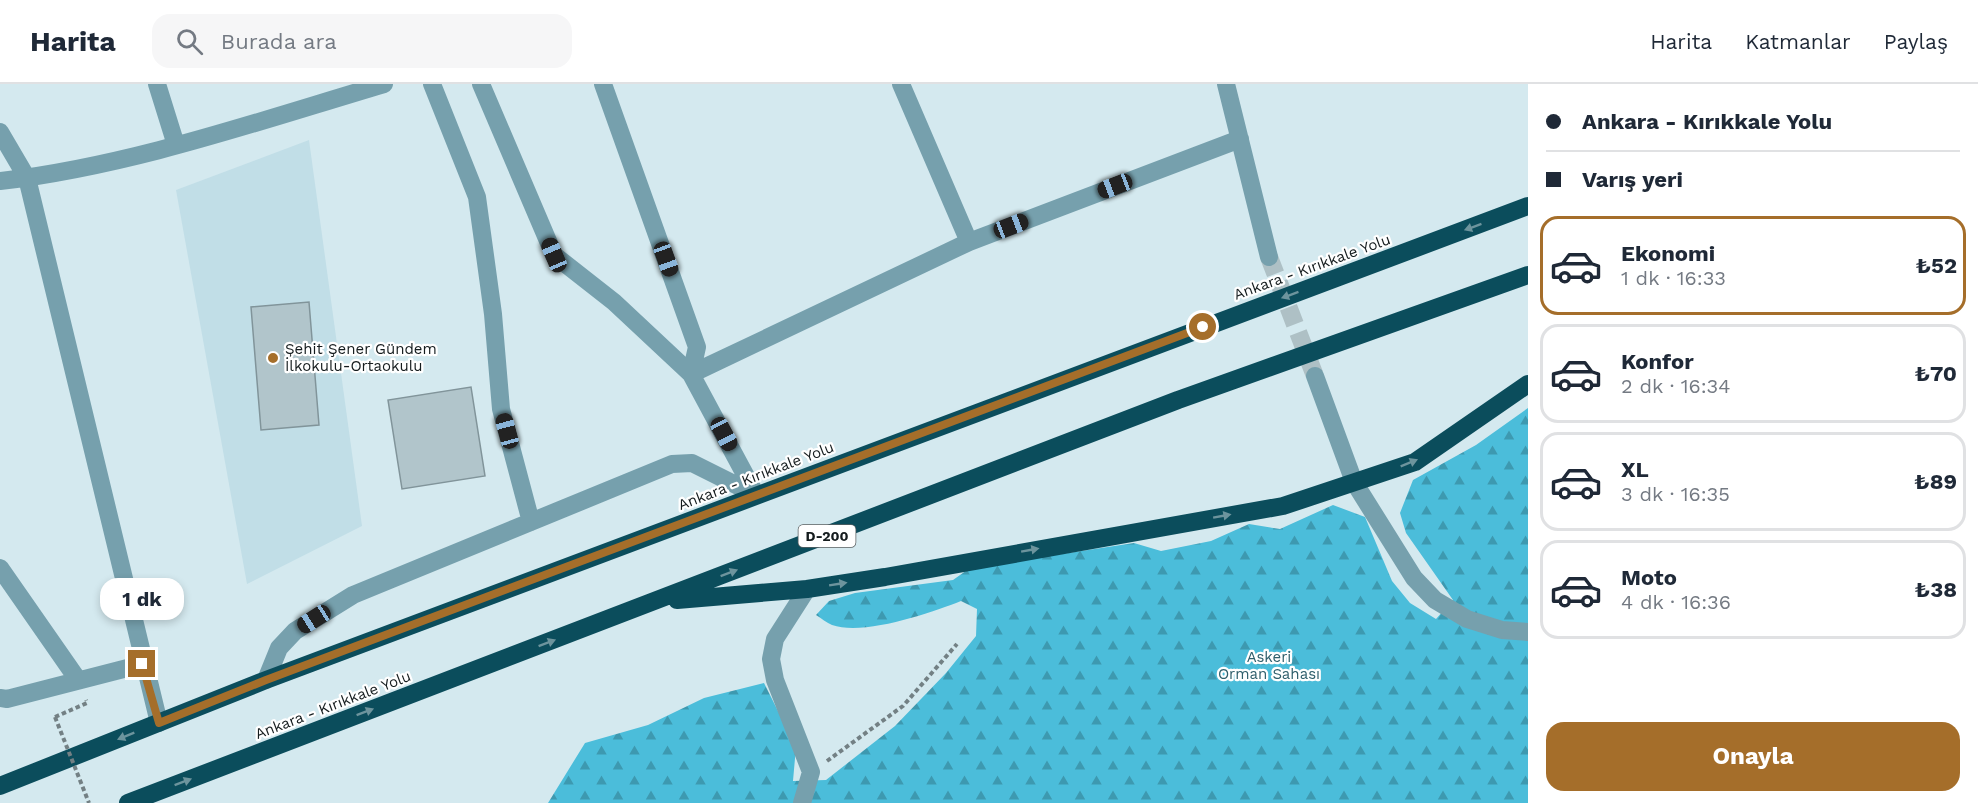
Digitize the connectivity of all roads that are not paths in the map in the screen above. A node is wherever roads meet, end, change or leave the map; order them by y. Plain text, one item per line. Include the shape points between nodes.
1 (157, 84) edge
2 (384, 84) edge
3 (432, 84) edge
4 (481, 84) edge
5 (603, 84) edge
6 (901, 84) edge
7 (1226, 84) edge
8 (0, 132) edge
9 (1240, 139) junction
10 (176, 145) junction
11 (27, 178) junction
12 (0, 181) edge
13 (1528, 206) edge
14 (969, 242) junction
15 (1269, 257) tunnel mouth
16 (1528, 275) edge
17 (691, 374) junction
18 (1315, 376) tunnel mouth
19 (1528, 384) edge
20 (1354, 482) junction
21 (756, 495) junction
22 (531, 522) junction
23 (0, 568) edge
24 (807, 589) junction
25 (655, 602) junction
26 (1528, 632) edge
27 (142, 664) junction
28 (78, 680) junction
29 (266, 680) junction
30 (0, 698) edge
31 (159, 723) junction
32 (0, 786) edge
33 (128, 803) edge
34 (802, 803) edge

1 - 10 street
2 - 10 street
3 - 22 street via 477,197 501,409
4 - 17 street via 554,255 614,302
5 - 17 street via 697,347
6 - 14 street
7 - 9 street
8 - 11 street
9 - 14 street
9 - 15 street
10 - 11 street
11 - 12 street
11 - 27 street
13 -> 21 highway, Ankara - Kırıkkale Yolu
14 - 17 street
25 -> 16 highway, Ankara - Kırıkkale Yolu / D-200 via 1178,400
17 - 21 street
18 - 20 street
20 -> 19 highway via 1414,462
24 -> 20 highway via 1283,506
20 - 26 street via 1414,578 1435,600 1467,619 1502,630
21 - 22 street via 692,463 672,464
21 - 29 highway, Ankara - Kırıkkale Yolu
22 - 29 street via 353,595 295,631 279,648
23 - 28 street
24 - 25 highway
24 - 34 street via 775,639 771,659 775,680 812,772
33 -> 25 highway, Ankara - Kırıkkale Yolu / D-200
27 - 28 street
27 - 31 street
28 - 30 street
29 - 31 highway, Ankara - Kırıkkale Yolu
31 -> 32 highway, Ankara - Kırıkkale Yolu

